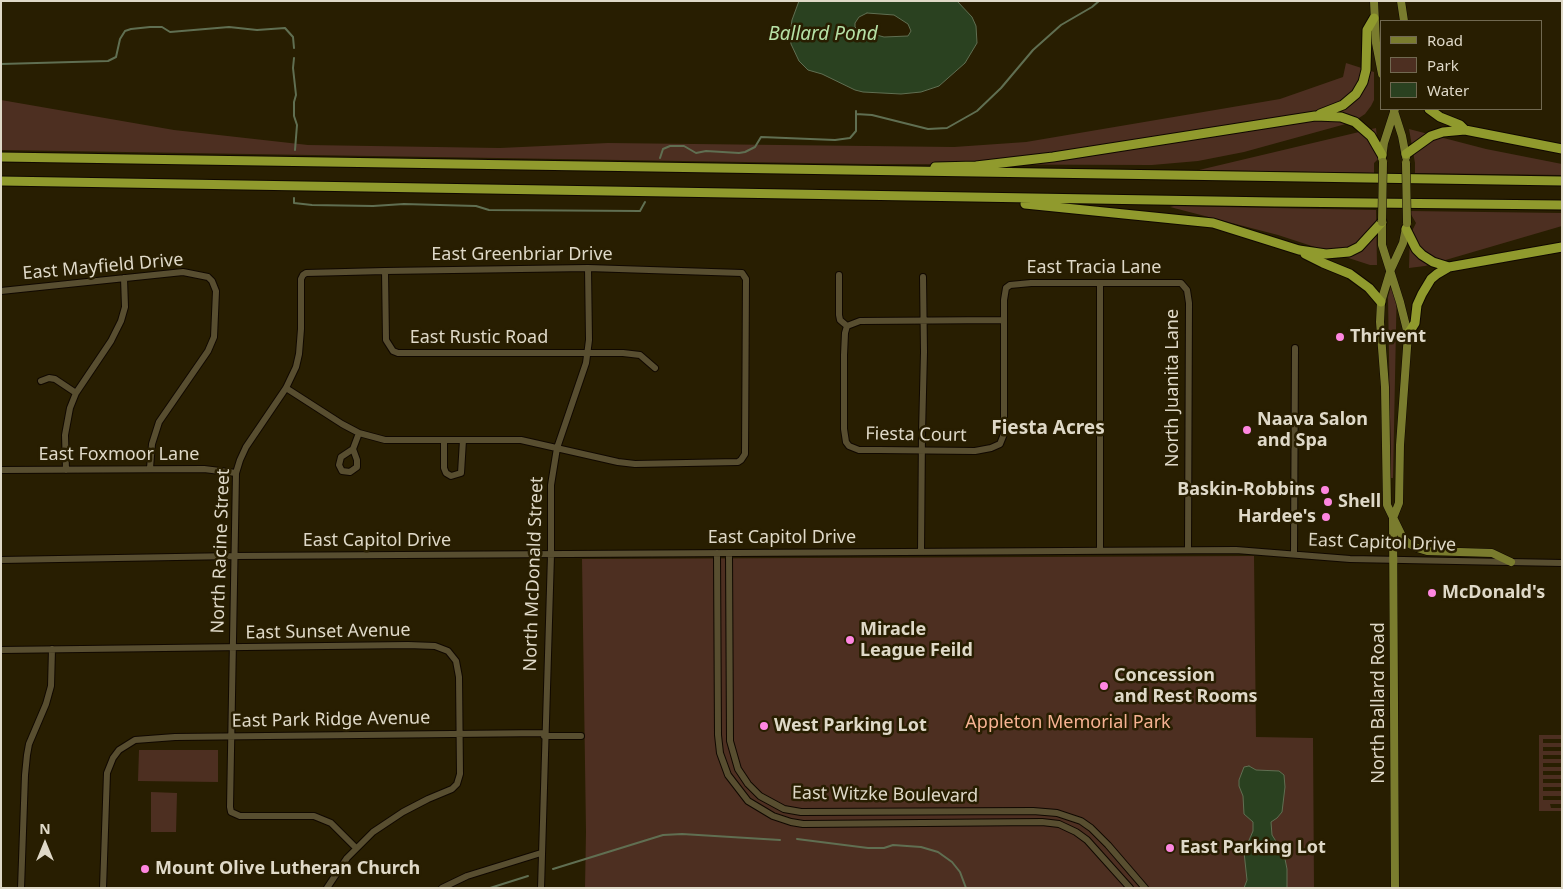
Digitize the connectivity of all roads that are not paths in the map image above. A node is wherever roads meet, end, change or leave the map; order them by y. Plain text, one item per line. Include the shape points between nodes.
1 (1374, 1) edge
2 (1401, 1) edge
3 (1374, 18) junction
4 (1404, 20) edge
5 (1380, 64) edge
6 (1395, 110) edge
7 (1430, 110) edge
8 (1315, 116) junction
9 (1465, 130) junction
10 (1562, 149) edge
11 (1, 157) edge
12 (1406, 158) junction
13 (1382, 159) junction
14 (898, 172) junction
15 (1, 181) edge
16 (1562, 181) edge
17 (975, 197) junction
18 (1562, 205) edge
19 (1382, 222) junction
20 (1406, 226) junction
21 (1562, 247) edge
22 (1299, 250) junction
23 (1449, 267) junction
24 (588, 268) junction
25 (1391, 269) junction
26 (385, 271) junction
27 (303, 274) joint
28 (839, 275) dead end
29 (124, 278) junction
30 (923, 278) dead end
31 (1100, 283) junction
32 (1184, 286) joint
33 (1, 291) edge
34 (1381, 302) junction
35 (924, 320) junction
36 (1004, 320) junction
37 (847, 326) junction
38 (1408, 334) junction
39 (1295, 348) dead end
40 (588, 353) junction
41 (655, 368) dead end
42 (41, 380) dead end
43 (286, 388) junction
44 (76, 393) junction
45 (360, 433) junction
46 (444, 440) junction
47 (463, 440) junction
48 (557, 448) junction
49 (353, 449) dead end
50 (922, 451) junction
51 (150, 468) junction
52 (1, 470) edge
53 (66, 470) junction
54 (236, 473) junction
55 (1393, 518) junction
56 (1188, 550) junction
57 (1100, 551) junction
58 (921, 552) junction
59 (716, 553) junction
60 (729, 553) junction
61 (1294, 554) junction
62 (551, 555) junction
63 (234, 556) junction
64 (1393, 559) junction
65 (1, 560) edge
66 (1511, 562) junction
67 (1562, 563) edge
68 (233, 648) junction
69 (52, 649) junction
70 (1, 650) edge
71 (460, 734) junction
72 (544, 734) junction
73 (232, 736) junction
74 (581, 736) dead end
75 (356, 848) junction
76 (541, 853) junction
77 (22, 888) edge
78 (103, 888) edge
79 (327, 888) edge
80 (442, 888) edge
81 (540, 888) edge
82 (1130, 888) edge
83 (1145, 888) edge
84 (1395, 888) edge

1 - 3 main road
2 - 4 main road
3 - 5 main road
3 - 8 highway via 1367,30 1366,70 1360,88 1343,105
6 - 12 main road, North Ballard Road
6 - 13 main road, North Ballard Road
7 - 9 highway
8 - 13 highway via 1355,122 1371,136
8 - 14 highway via 1054,157 976,166 918,167
9 - 10 highway
9 - 12 highway via 1431,136
11 - 14 highway
12 - 20 main road, North Ballard Road, bridge
13 - 19 main road, North Ballard Road, bridge
14 - 16 highway
15 - 17 highway
17 - 18 highway
17 - 22 highway via 1212,223
19 - 22 highway via 1364,242 1348,252 1326,254
19 - 25 main road, North Ballard Road via 1382,245
20 - 23 highway via 1419,252 1433,262
20 - 25 main road, North Ballard Road via 1403,243
21 - 23 highway
22 - 34 highway via 1350,274
23 - 38 highway via 1431,279 1417,305 1415,323
24 - 26 street, East Greenbriar Drive
24 - 40 street, North McDonald Street
24 - 48 street, East Greenbriar Drive via 742,273 746,279 745,454 741,460 732,463 635,464
25 - 34 main road, North Ballard Road
25 - 38 main road, North Ballard Road
26 - 27 street, East Greenbriar Drive
26 - 40 street, East Rustic Road via 386,340 398,353
27 - 43 street, North Racine Street via 299,354
28 - 37 street via 839,314
29 - 33 street, East Mayfield Drive
29 - 44 street via 125,307 121,321
29 - 51 street, East Mayfield Drive via 183,272 208,276 215,286 214,336 208,351 159,422 152,444
30 - 35 street
31 - 32 street, East Tracia Lane via 1176,283
31 - 36 street, East Tracia Lane via 1010,285 1004,292
31 - 57 street
32 - 56 street, North Juanita Lane via 1189,302
34 - 55 main road, North Ballard Road via 1387,505
35 - 36 street
35 - 37 street via 860,321
35 - 50 street
36 - 50 street, Fiesta Court via 1004,434 1000,444 984,450
37 - 50 street, Fiesta Court via 844,356 846,442 859,450
38 - 55 main road, North Ballard Road via 1399,503
39 - 61 street
40 - 41 street, East Rustic Road via 640,355
40 - 48 street, North McDonald Street
42 - 44 street via 55,379
43 - 45 street
43 - 54 street, North Racine Street via 246,448
44 - 53 street via 66,425
45 - 46 street via 386,440
45 - 49 street
46 - 47 street
46 - 47 street via 444,468 451,476 461,473
47 - 48 street via 512,440
48 - 62 street, North McDonald Street via 551,485
50 - 58 street
51 - 53 street, East Foxmoor Lane
51 - 54 street, East Foxmoor Lane
52 - 53 street, East Foxmoor Lane
54 - 63 street, North Racine Street
55 - 64 main road, North Ballard Road
55 - 66 main road via 1403,538 1417,548 1492,553
56 - 57 street, East Capitol Drive
56 - 61 street, East Capitol Drive
57 - 58 street, East Capitol Drive
58 - 60 street, East Capitol Drive
59 - 60 street, East Capitol Drive
59 - 62 street, East Capitol Drive
59 - 82 street, East Witzke Boulevard via 720,753 728,775 748,801 773,816 803,824 1059,824 1087,840
60 - 83 street, East Witzke Boulevard via 730,742 738,769 760,796 784,809 801,812 1057,813 1091,828
61 - 64 street, East Capitol Drive
62 - 63 street, East Capitol Drive
62 - 72 street, North McDonald Street
63 - 65 street, East Capitol Drive
63 - 68 street, North Racine Street
64 - 66 street, East Capitol Drive
64 - 84 main road, North Ballard Road
66 - 67 street, East Capitol Drive
68 - 69 street, East Sunset Avenue
68 - 71 street, East Sunset Avenue via 440,647 453,656 458,667
68 - 73 street, North Racine Street
69 - 70 street, East Sunset Avenue
69 - 77 street via 51,686 27,755
71 - 72 street, East Park Ridge Avenue
71 - 73 street, East Park Ridge Avenue
71 - 75 street, East Sunset Avenue via 457,784 403,812
72 - 74 street, East Park Ridge Avenue
72 - 76 street, North McDonald Street
73 - 75 street, North Racine Street via 231,812 250,816 314,816 331,823
73 - 78 street, East Park Ridge Avenue via 145,738 120,749 109,765 105,782
75 - 79 street
76 - 80 street via 467,876
76 - 81 street, North McDonald Street

